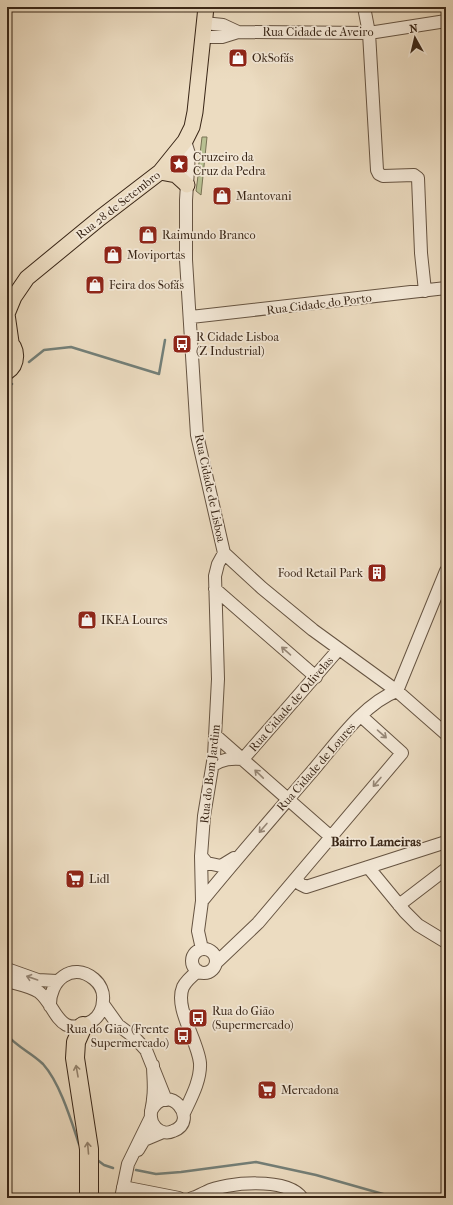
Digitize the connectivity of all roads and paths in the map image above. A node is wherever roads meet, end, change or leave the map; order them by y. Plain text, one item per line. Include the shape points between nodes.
1 (206, 7) edge
2 (364, 7) edge
3 (446, 21) edge
4 (204, 30) junction
5 (369, 33) junction
6 (185, 141) junction
7 (160, 172) junction
8 (187, 185) junction
9 (446, 288) edge
10 (425, 291) junction
11 (7, 314) edge
12 (191, 317) junction
13 (9, 341) edge
14 (7, 372) edge
15 (224, 553) junction
16 (446, 571) edge
17 (215, 589) junction
18 (338, 650) junction
19 (316, 677) junction
20 (397, 691) junction
21 (361, 716) junction
22 (441, 726) edge
23 (446, 734) edge
24 (216, 736) junction
25 (244, 759) junction
26 (212, 766) junction
27 (287, 800) junction
28 (331, 837) junction
29 (446, 842) edge
30 (243, 852) junction
31 (201, 856) junction
32 (368, 867) junction
33 (305, 868) junction
34 (446, 869) edge
35 (336, 877) junction
36 (297, 879) junction
37 (202, 901) junction
38 (399, 905) junction
39 (446, 942) edge
40 (230, 948) junction
41 (206, 950) junction
42 (216, 962) junction
43 (7, 969) edge
44 (198, 971) junction
45 (7, 981) edge
46 (57, 981) junction
47 (103, 1004) junction
48 (50, 1006) junction
49 (89, 1023) junction
50 (118, 1025) junction
51 (153, 1065) junction
52 (194, 1088) junction
53 (170, 1100) junction
54 (184, 1113) junction
55 (151, 1114) junction
56 (163, 1132) junction
57 (128, 1164) junction
58 (89, 1192) edge
59 (122, 1192) edge
60 (179, 1198) edge
61 (192, 1198) edge
62 (302, 1198) edge

1 - 4 main road, Rua 28 de Setembro
2 - 5 street
3 - 5 street, Rua Cidade de Aveiro
4 - 5 street, Rua Cidade de Aveiro via 223,25 238,32
4 - 6 main road, Rua 28 de Setembro via 195,112 192,127
5 - 10 street via 377,170 383,176 414,175 418,178
6 - 7 main road, Rua 28 de Setembro
6 - 8 street, Rua Cidade de Lisboa via 189,154
7 - 8 main road via 176,175
7 - 11 main road, Rua 28 de Setembro via 27,278 14,297
8 - 12 street, Rua Cidade de Lisboa via 186,260
9 - 10 street, Rua Cidade do Porto
10 - 12 street, Rua Cidade do Porto
11 - 13 main road, Rua 28 de Setembro
12 - 15 street, Rua Cidade de Lisboa via 197,435
13 - 14 main road, Rua 28 de Setembro via 16,356 15,363
15 - 17 street, Rua do Bom Jardim via 218,564
15 - 18 street, Rua Cidade de Lisboa via 262,588
16 - 20 street
19 -> 17 street
17 - 24 street, Rua do Bom Jardim via 218,679
18 - 19 street, Rua Cidade de Odivelas
18 - 20 street, Rua Cidade de Lisboa
19 - 25 street, Rua Cidade de Odivelas
20 - 21 street, Rua Cidade de Loures via 386,695
20 - 22 street, Rua Cidade de Lisboa
21 - 27 street, Rua Cidade de Loures
21 -> 28 street via 402,753
22 - 23 street, Rua Cidade de Lisboa
24 - 25 street
24 - 26 street, Rua do Bom Jardim
25 - 26 street via 230,758
27 -> 25 street
26 - 31 street, Rua do Bom Jardim
27 - 28 street
27 -> 30 street, Rua Cidade de Loures
28 - 33 street
29 - 32 street
30 - 31 street via 221,866 207,863
30 - 37 street
31 - 37 street, Rua do Bom Jardim
32 - 35 street
32 - 38 street
33 - 35 street via 321,877
33 - 36 street
34 - 38 street
35 - 36 street via 306,887
36 - 40 street via 258,923
37 - 41 street, Rua do Bom Jardim via 198,931
38 - 39 street via 418,925
40 - 41 street
40 - 42 street
41 - 42 street, Rua do Bom Jardim via 214,955
41 - 44 street via 193,957 193,965
42 - 44 street via 209,971
46 -> 43 street via 38,980
44 - 52 street via 183,987 186,1022 196,1043 200,1064
45 - 48 street via 38,992
46 - 47 street via 64,975 73,973 91,976 100,987
46 - 48 street via 52,988
47 - 49 street via 100,1012
47 - 50 street
48 - 49 street via 62,1023 72,1026
49 - 50 street
58 -> 49 highway via 89,1149 75,1058 76,1042
50 - 51 street via 146,1050
51 - 53 street
51 - 55 street via 154,1098
52 - 53 street
52 - 54 street
53 - 54 street via 178,1103
53 - 55 street via 158,1102
54 - 56 street via 179,1128 168,1133
55 - 56 street via 154,1126
55 - 57 street
56 - 57 street via 144,1140
57 - 59 street
59 - 60 street
61 - 62 street via 206,1192 246,1183 290,1189

